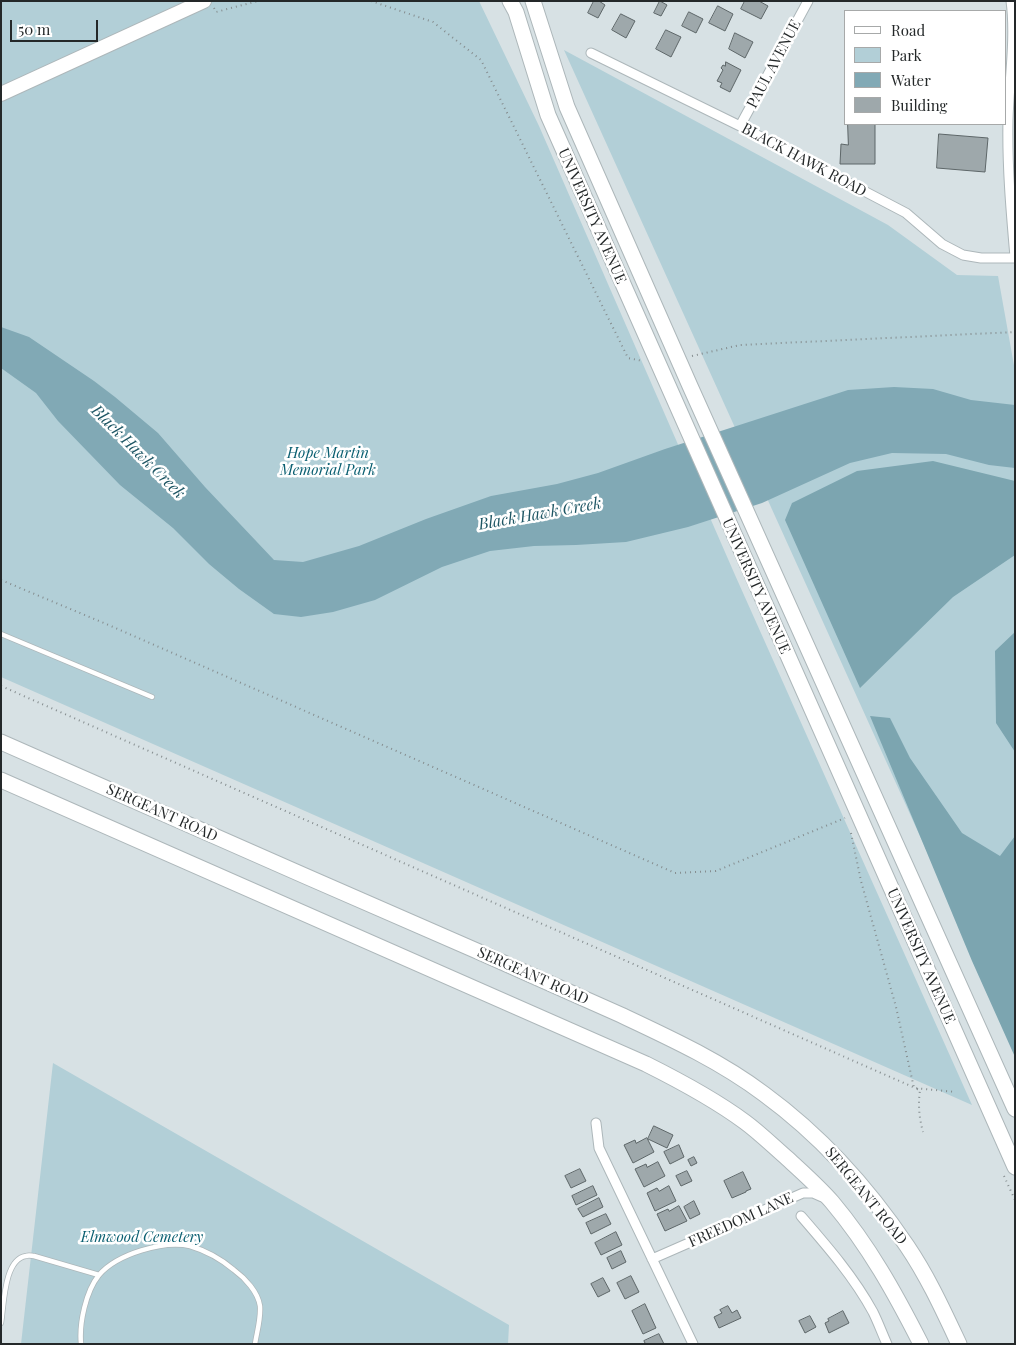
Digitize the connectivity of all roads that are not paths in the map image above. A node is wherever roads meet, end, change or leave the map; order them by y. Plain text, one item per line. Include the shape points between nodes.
1 (510, 1) edge
2 (534, 1) edge
3 (808, 1) edge
4 (1011, 1) edge
5 (209, 4) edge
6 (591, 53) dead end
7 (1, 94) edge
8 (740, 126) junction
9 (1012, 187) edge
10 (1015, 258) edge
11 (1, 634) edge
12 (152, 697) dead end
13 (1, 742) edge
14 (1, 780) edge
15 (1015, 1109) edge
16 (596, 1123) dead end
17 (1015, 1167) edge
18 (831, 1201) junction
19 (801, 1216) dead end
20 (652, 1259) junction
21 (99, 1275) junction
22 (1, 1323) edge
23 (81, 1344) edge
24 (255, 1344) edge
25 (693, 1344) edge
26 (887, 1344) edge
27 (921, 1344) edge
28 (959, 1344) edge

1 - 17 main road, UNIVERSITY AVENUE via 548,115
2 - 15 main road, UNIVERSITY AVENUE via 568,107
3 - 8 street, PAUL AVENUE
4 - 9 street via 1013,28 1008,123
5 - 7 main road
6 - 8 street, BLACK HAWK ROAD
8 - 10 street, BLACK HAWK ROAD via 906,213 942,244 963,255
9 - 10 street
11 - 12 lane
13 - 28 main road, SERGEANT ROAD via 567,991 655,1031 733,1072 765,1094 820,1141 857,1180 908,1247
14 - 18 main road, SERGEANT ROAD via 646,1064 718,1103 746,1123
16 - 20 street via 599,1148
18 - 20 street, FREEDOM LANE via 813,1193 803,1193
18 - 27 main road, SERGEANT ROAD via 879,1265
19 - 26 street via 857,1286
20 - 25 street
21 - 22 lane via 25,1256 17,1260 7,1280
21 - 23 lane via 85,1305
21 - 24 lane via 123,1258 156,1247 175,1244 204,1251 240,1275 256,1294 260,1318

